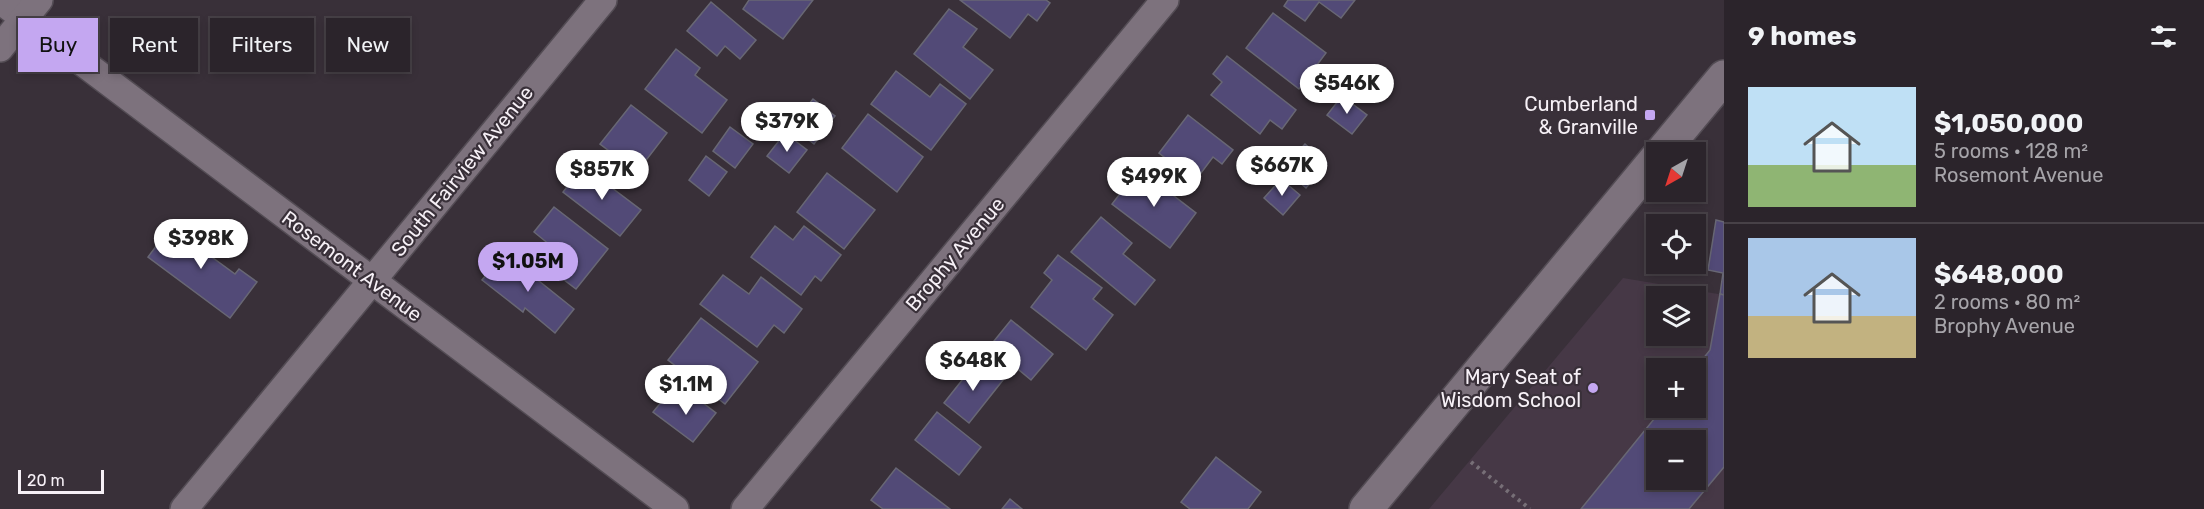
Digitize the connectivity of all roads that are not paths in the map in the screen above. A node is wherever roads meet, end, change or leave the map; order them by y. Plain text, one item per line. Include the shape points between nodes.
1 (0, 0) edge
2 (603, 0) edge
3 (1165, 0) edge
4 (32, 9) edge
5 (0, 48) edge
6 (1724, 77) edge
7 (1670, 142) edge
8 (1646, 171) edge
9 (372, 281) junction
10 (184, 509) edge
11 (675, 509) edge
12 (745, 509) edge
13 (1366, 509) edge

1 - 4 street, Rosemont Avenue
2 - 9 street, South Fairview Avenue
3 - 12 street, Brophy Avenue
4 - 5 street
4 - 9 street, Rosemont Avenue
6 - 7 street
8 - 13 street
9 - 10 street, South Fairview Avenue
9 - 11 street, Rosemont Avenue

